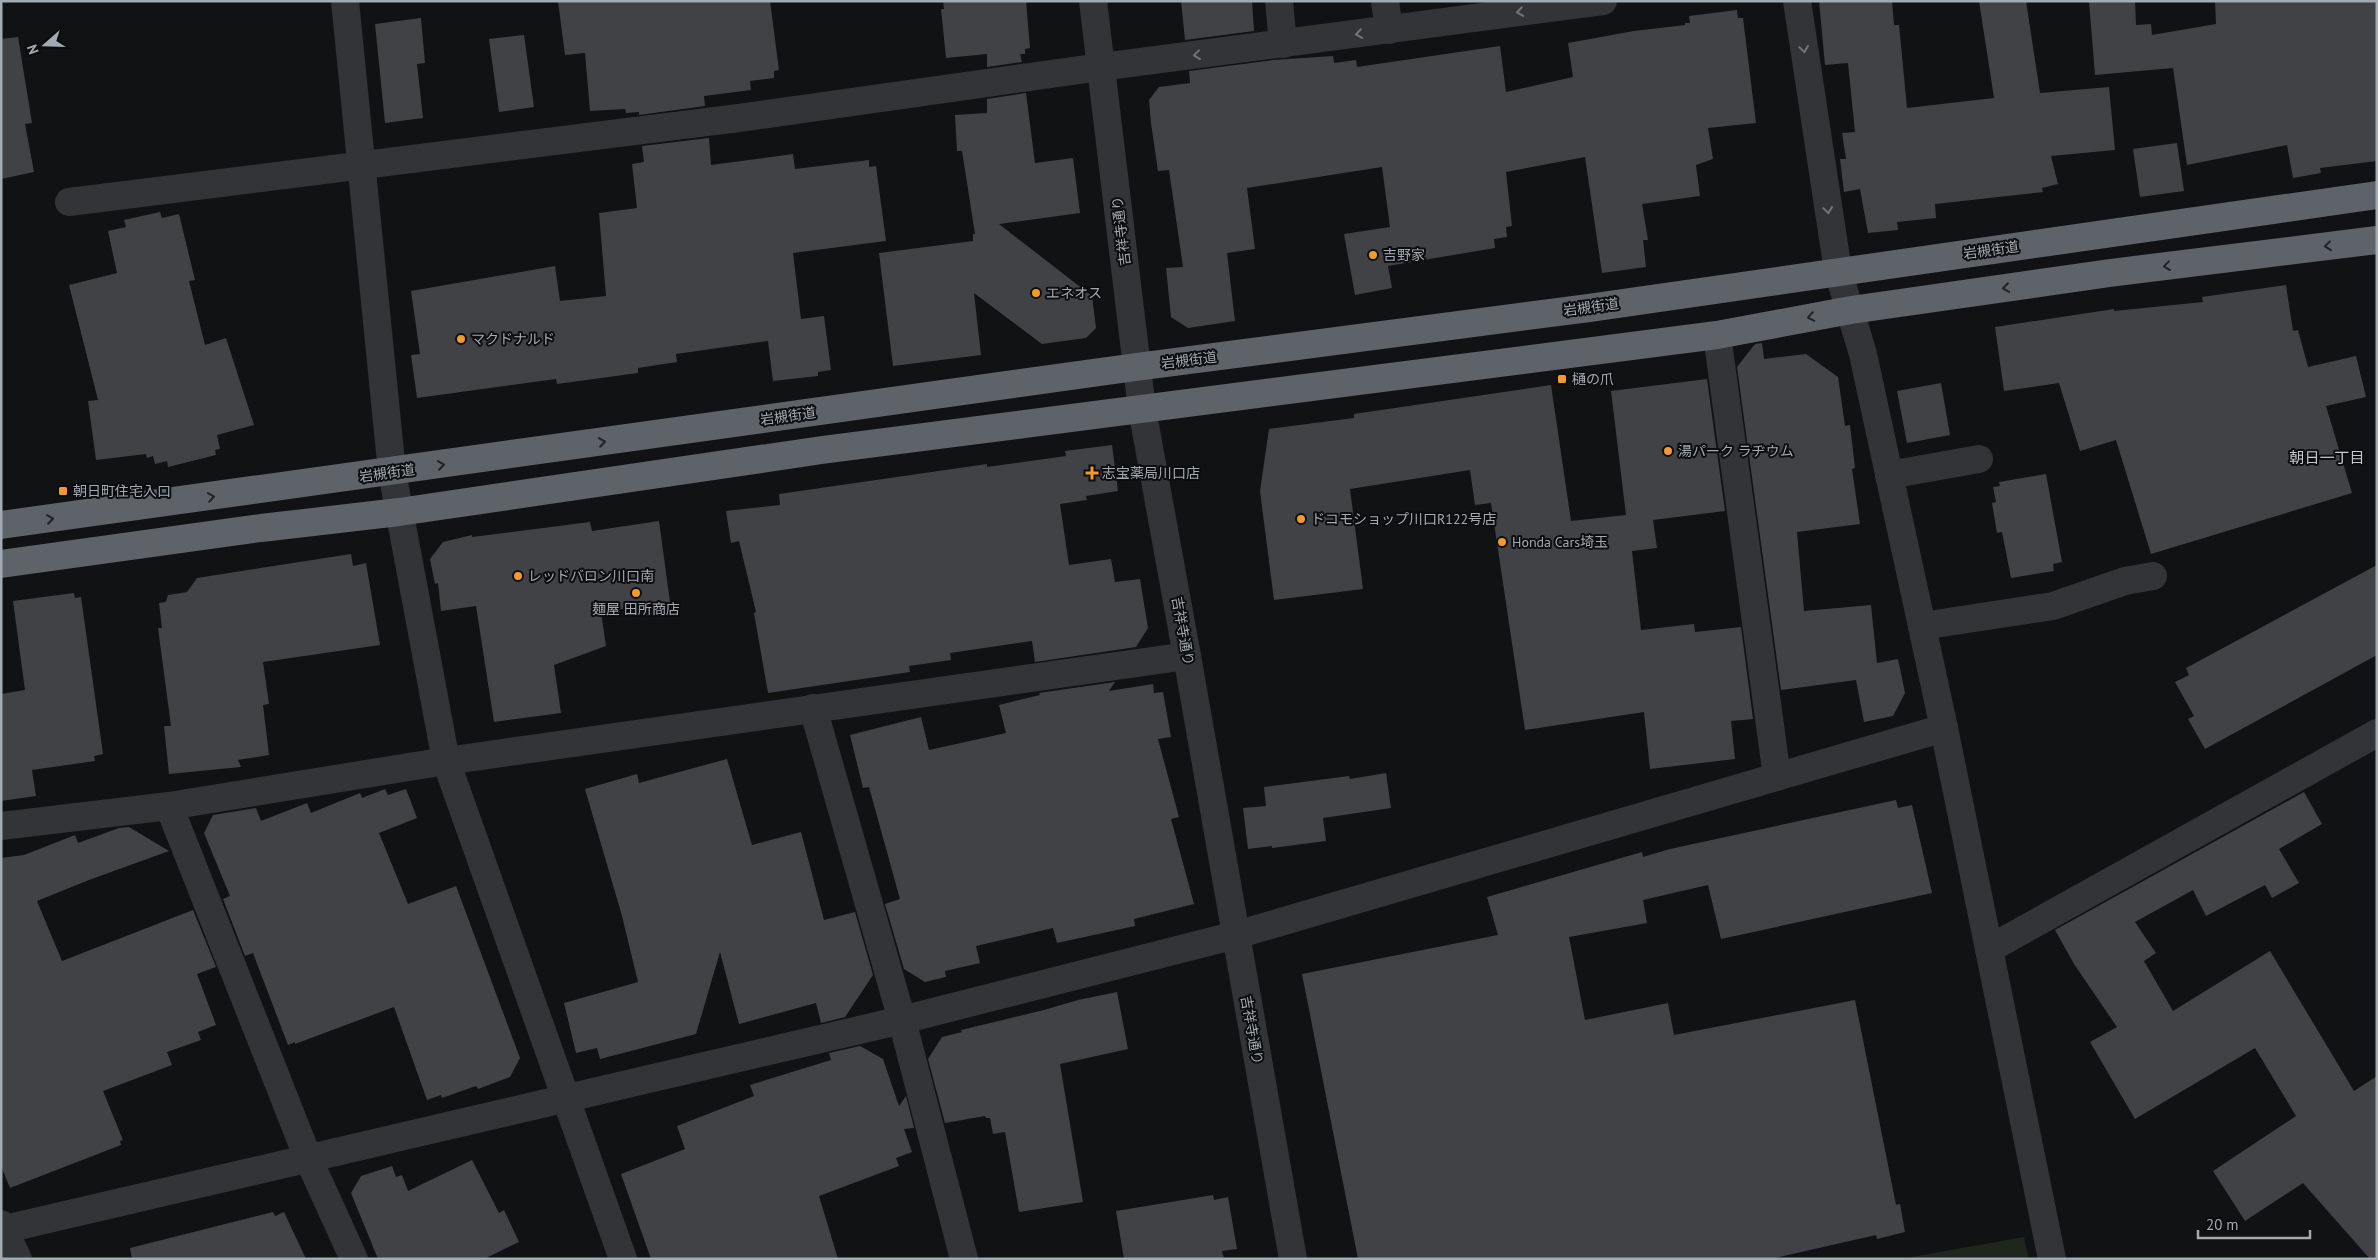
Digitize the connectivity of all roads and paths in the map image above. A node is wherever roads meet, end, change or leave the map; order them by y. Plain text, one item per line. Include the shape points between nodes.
1 (345, 1) edge
2 (1093, 1) edge
3 (1279, 1) edge
4 (1385, 1) edge
5 (1602, 1) edge
6 (1797, 1) edge
7 (1389, 30) junction
8 (1283, 44) junction
9 (1101, 67) junction
10 (362, 166) junction
11 (2377, 195) edge
12 (69, 202) dead end
13 (2377, 240) edge
14 (1838, 271) junction
15 (1851, 310) junction
16 (1717, 335) junction
17 (1136, 367) junction
18 (1142, 409) junction
19 (1980, 459) dead end
20 (392, 472) junction
21 (1889, 475) junction
22 (399, 512) junction
23 (1, 525) edge
24 (1, 564) edge
25 (2153, 576) dead end
26 (1922, 626) junction
27 (1187, 656) junction
28 (813, 708) junction
29 (1944, 728) junction
30 (2377, 733) edge
31 (446, 761) junction
32 (1777, 777) junction
33 (169, 806) junction
34 (1, 826) edge
35 (1236, 935) junction
36 (1989, 949) junction
37 (902, 1020) junction
38 (564, 1097) junction
39 (308, 1158) junction
40 (2, 1228) edge
41 (18, 1259) edge
42 (354, 1259) edge
43 (622, 1259) edge
44 (964, 1259) edge
45 (1293, 1259) edge
46 (2052, 1259) edge

1 - 10 street
2 - 9 street, 吉祥寺通り
3 - 8 street
4 - 7 street
5 -> 7 street
6 -> 14 street
7 -> 8 street
8 -> 9 street
9 - 10 street
9 - 17 street, 吉祥寺通り
10 - 12 street
10 - 20 street
11 - 14 highway, 岩槻街道
13 -> 15 highway via 2110,273
14 - 15 street
14 - 17 highway, 岩槻街道 via 1589,308
15 -> 16 highway
15 - 21 street
16 - 18 highway
16 - 32 street
17 - 18 street, 吉祥寺通り
20 -> 17 highway, 岩槻街道
18 - 22 highway via 812,452
18 - 27 street, 吉祥寺通り
19 - 21 street
20 - 22 street
23 -> 20 highway, 岩槻街道
21 - 26 street
22 - 24 highway
22 - 31 street
25 - 26 street via 2125,581 2053,606
26 - 29 street
27 - 28 street
27 - 35 street, 吉祥寺通り
28 - 31 street
28 - 37 street
29 - 32 street
29 - 36 street
30 - 36 street
31 - 33 street
31 - 38 street
32 - 35 street
33 - 34 street
33 - 39 street
35 - 37 street
35 - 45 street, 吉祥寺通り
36 - 46 street
37 - 38 street
37 - 44 street
38 - 39 street
38 - 43 street
39 - 40 street
39 - 42 street
40 - 41 street

